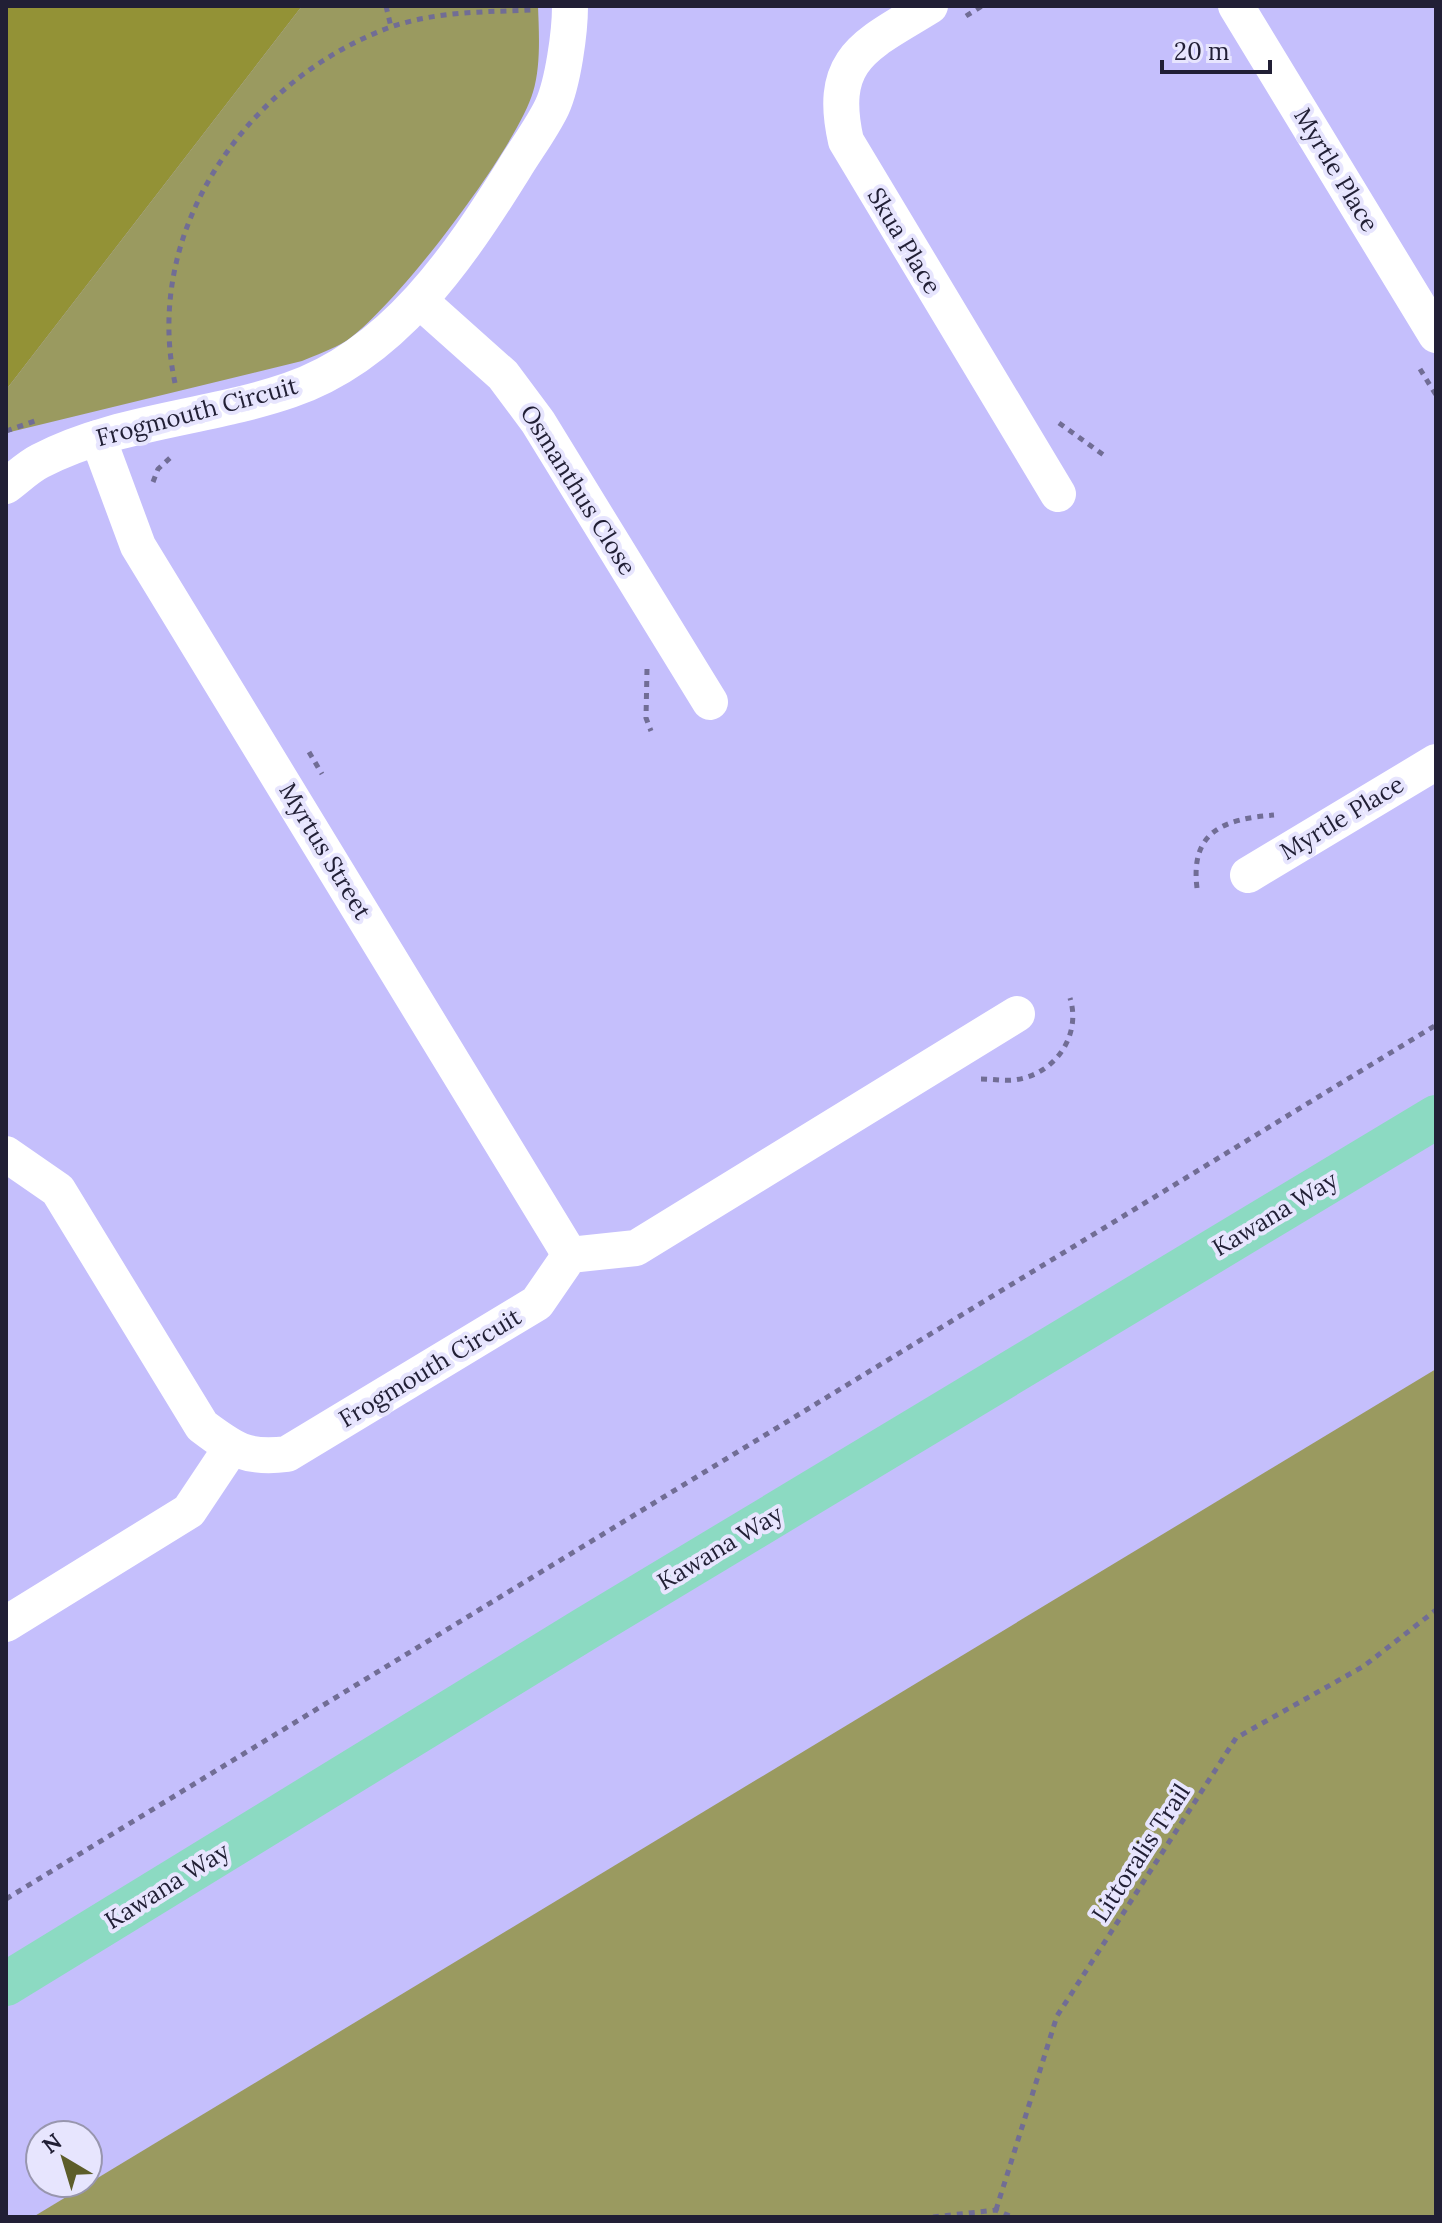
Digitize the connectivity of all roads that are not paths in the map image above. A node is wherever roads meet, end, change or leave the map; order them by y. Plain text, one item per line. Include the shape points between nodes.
1 (570, 6) edge
2 (1236, 6) edge
3 (944, 13) edge
4 (420, 301) junction
5 (1436, 335) edge
6 (98, 438) junction
7 (6, 486) edge
8 (1058, 494) dead end
9 (710, 702) dead end
10 (1436, 762) edge
11 (1248, 875) dead end
12 (1017, 1014) dead end
13 (1436, 1117) edge
14 (6, 1154) edge
15 (570, 1255) junction
16 (231, 1448) junction
17 (6, 1624) edge
18 (6, 1984) edge

1 - 4 street, Frogmouth Circuit via 553,106 492,203
2 - 5 street, Myrtle Place
3 - 8 street, Skua Place via 861,48 843,78 839,110 846,141
4 - 6 street, Frogmouth Circuit via 372,345 292,390
4 - 9 street, Osmanthus Close via 503,375 538,422
6 - 7 street, Frogmouth Circuit via 38,461
6 - 15 street, Myrtus Street via 138,546
10 - 11 street, Myrtle Place
12 - 15 street via 636,1248
13 - 18 main road, Kawana Way
14 - 16 street, Frogmouth Circuit via 58,1190 202,1426
15 - 16 street, Frogmouth Circuit via 537,1303 287,1454 258,1458
16 - 17 street via 189,1511

